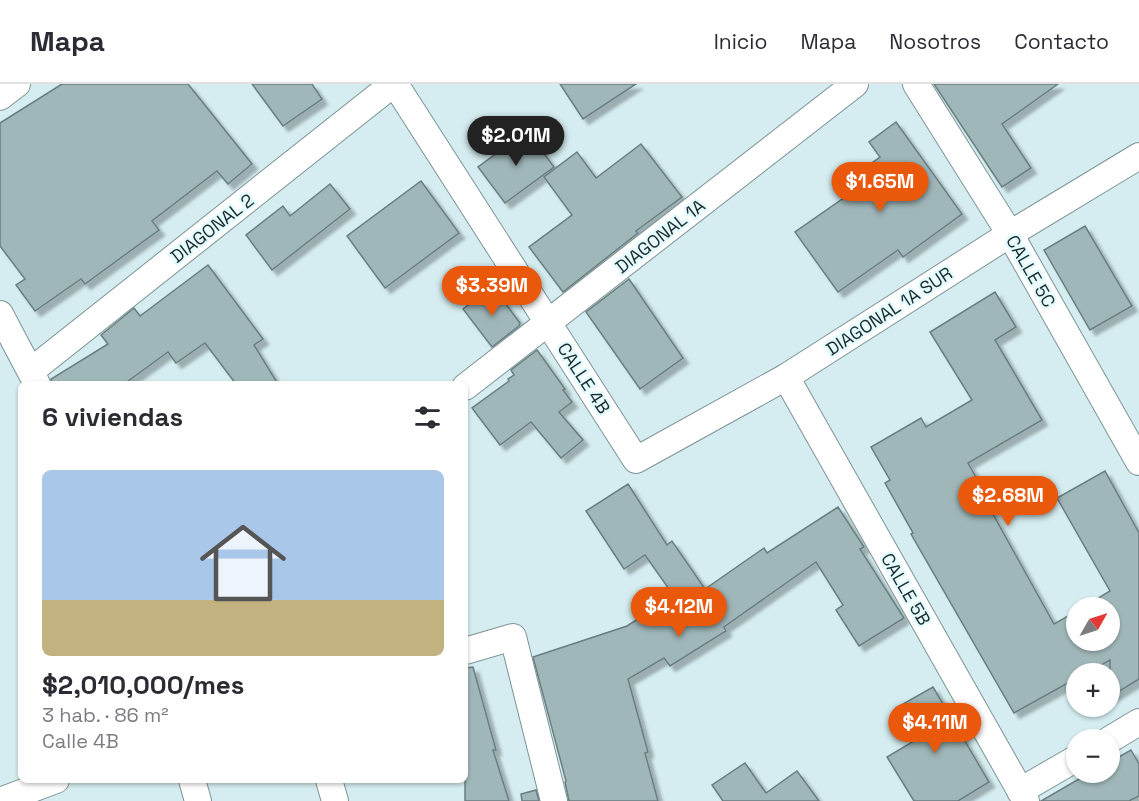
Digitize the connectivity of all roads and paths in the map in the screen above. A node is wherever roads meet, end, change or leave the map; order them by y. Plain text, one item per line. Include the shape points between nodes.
1 (17, 84) edge
2 (394, 84) edge
3 (855, 84) edge
4 (916, 84) edge
5 (0, 98) edge
6 (1139, 156) edge
7 (1010, 234) junction
8 (0, 314) edge
9 (548, 323) junction
10 (786, 377) junction
11 (34, 378) edge
12 (468, 385) edge
13 (636, 460) joint
14 (1139, 462) edge
15 (468, 650) edge
16 (1139, 722) edge
17 (1120, 733) edge
18 (1066, 766) edge
19 (48, 783) edge
20 (193, 783) edge
21 (330, 783) edge
22 (1023, 796) edge
23 (0, 801) edge
24 (198, 801) edge
25 (335, 801) edge
26 (554, 801) edge

1 - 5 street
2 - 9 street, CALLE 4B
2 - 11 street, DIAGONAL 2
3 - 9 street, DIAGONAL 1A
4 - 7 street, CALLE 5C
6 - 7 street, DIAGONAL 1A SUR
7 - 10 street, DIAGONAL 1A SUR
7 - 14 street, CALLE 5C
8 - 11 street
9 - 12 street, DIAGONAL 1A
9 - 13 street, CALLE 4B
10 - 13 street, DIAGONAL 1A SUR
10 - 22 street, CALLE 5B
15 - 26 street via 513,637
16 - 17 street
18 - 22 street
19 - 23 street
20 - 24 street
21 - 25 street

